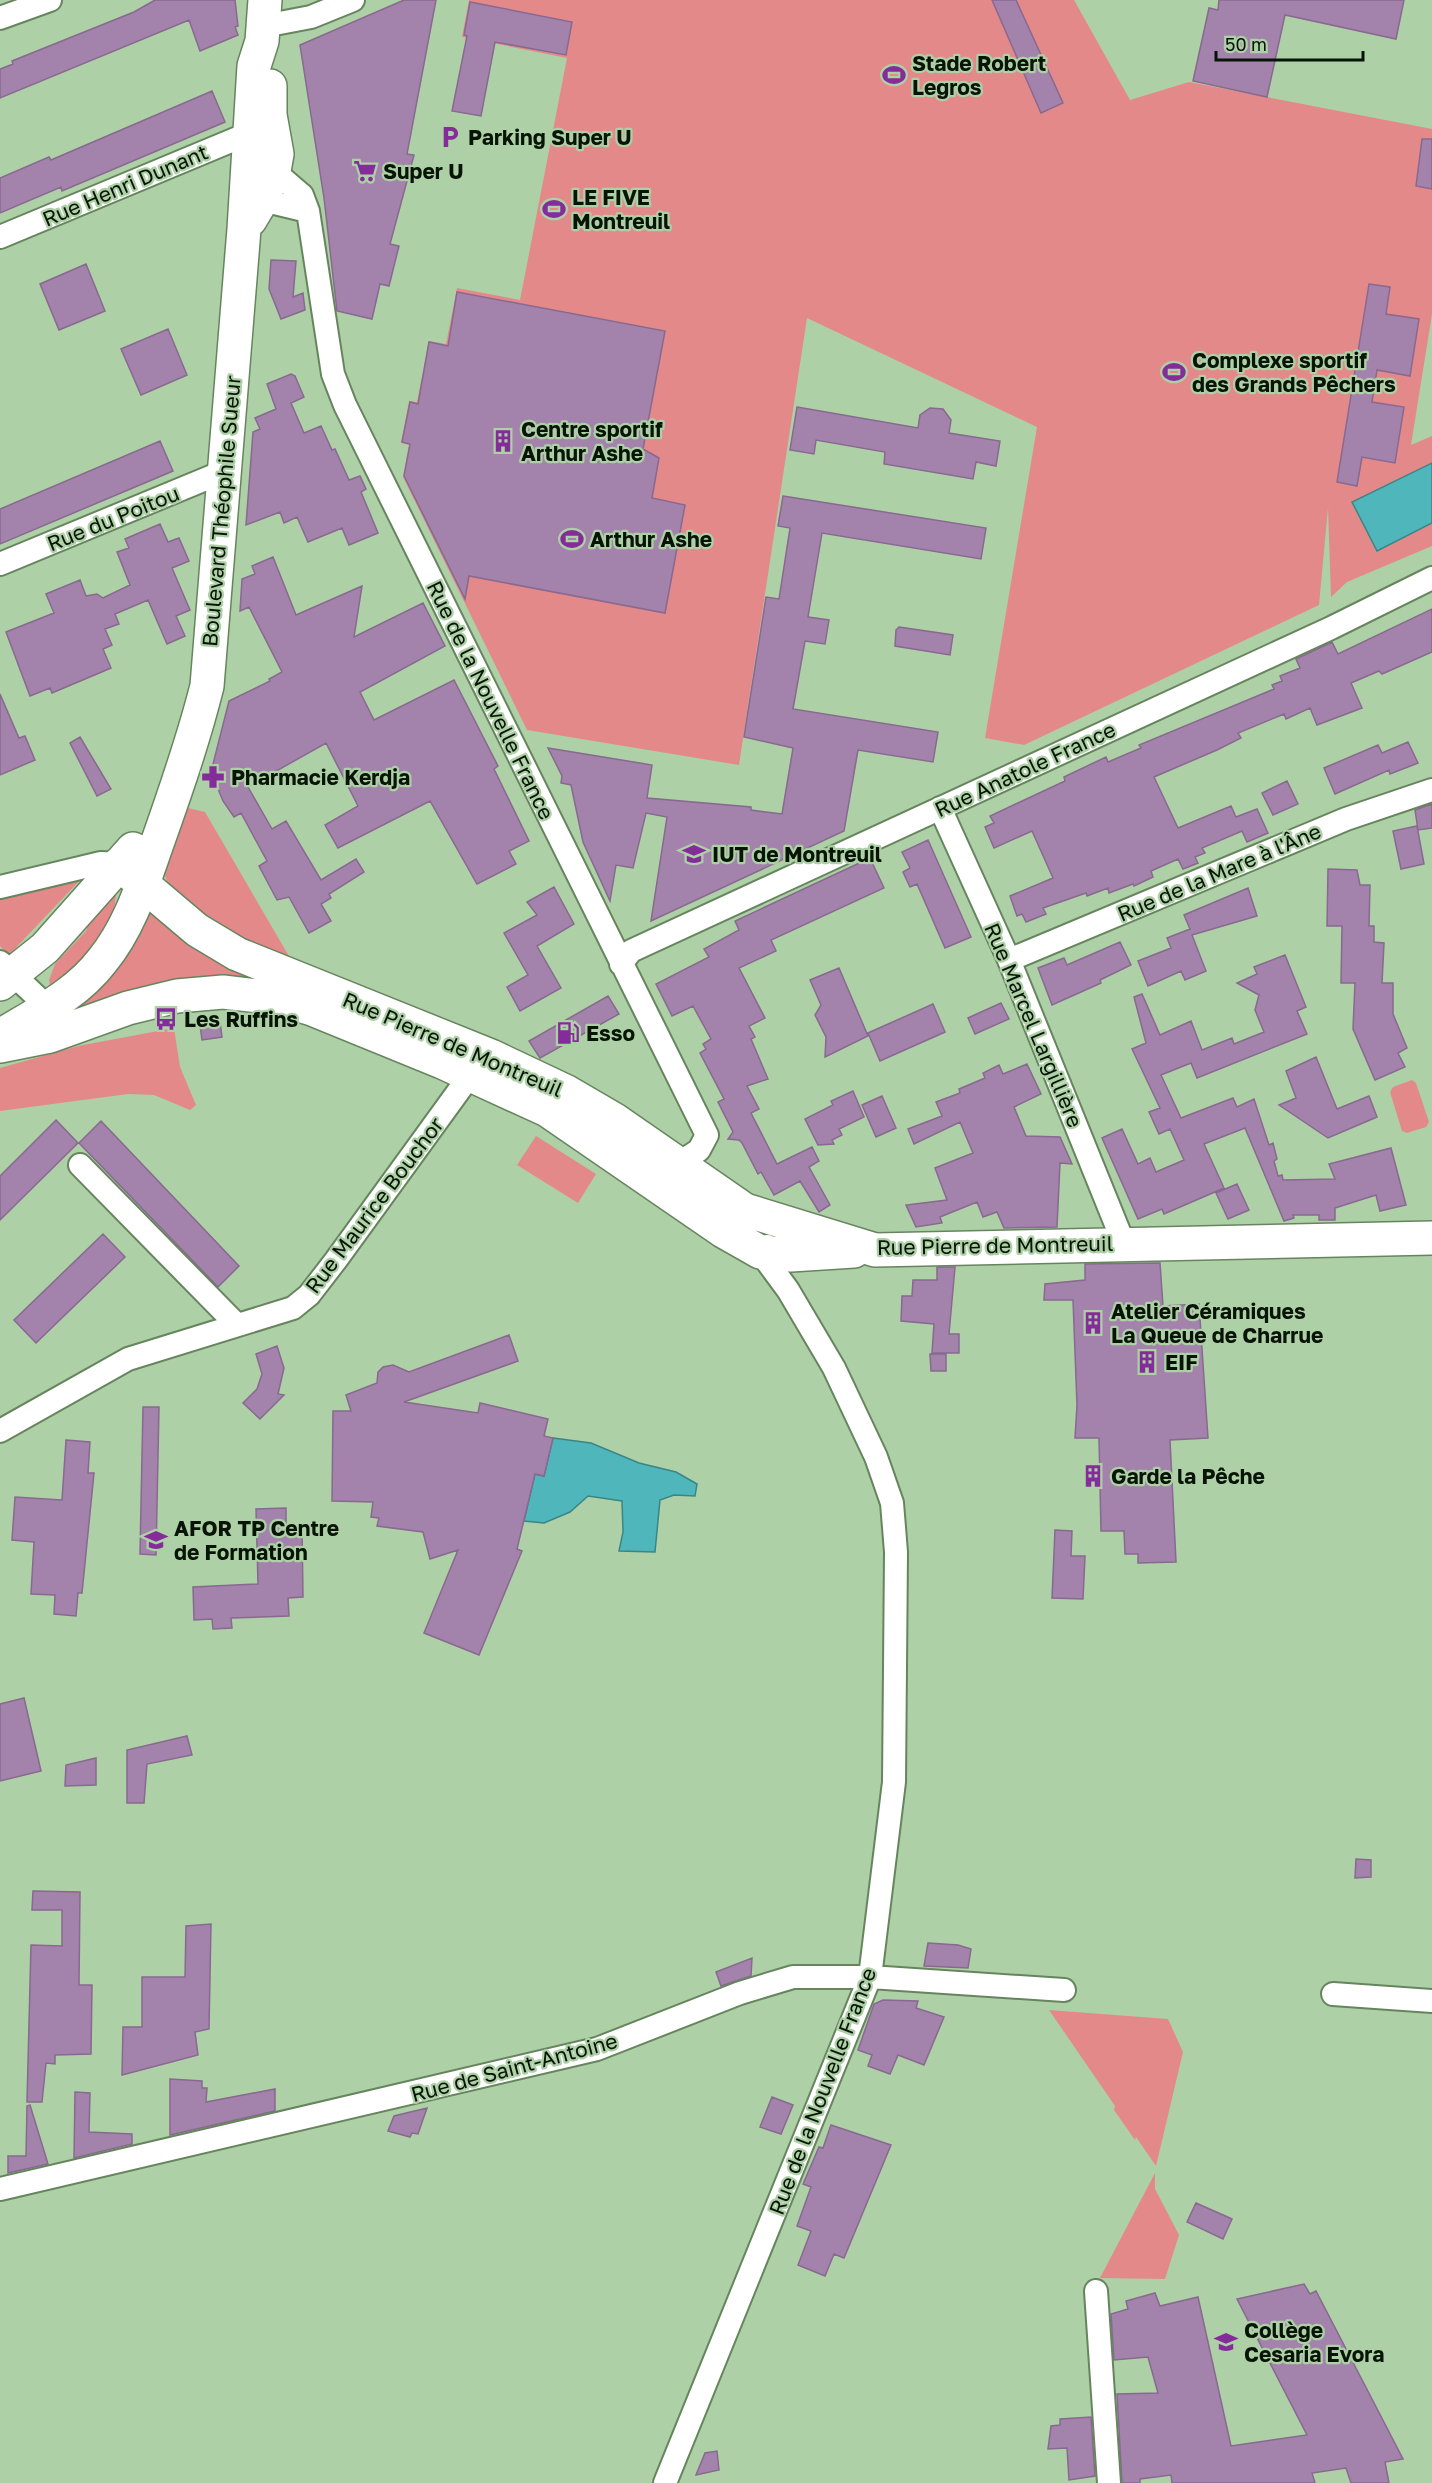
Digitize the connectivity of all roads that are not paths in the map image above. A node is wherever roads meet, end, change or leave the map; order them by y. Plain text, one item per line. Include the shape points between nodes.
1 (50, 0) edge
2 (353, 0) edge
3 (0, 18) edge
4 (263, 22) edge
5 (250, 133) junction
6 (274, 171) junction
7 (262, 200) junction
8 (308, 211) junction
9 (244, 229) junction
10 (0, 237) edge
11 (225, 471) junction
12 (0, 564) edge
13 (1432, 578) edge
14 (1432, 790) edge
15 (940, 808) junction
16 (131, 873) junction
17 (0, 887) edge
18 (45, 948) junction
19 (1009, 960) junction
20 (621, 964) junction
21 (4, 973) edge
22 (42, 1001) junction
23 (72, 1028) junction
24 (0, 1036) edge
25 (0, 1046) edge
26 (471, 1074) junction
27 (678, 1164) junction
28 (80, 1165) dead end
29 (793, 1225) junction
30 (1432, 1238) edge
31 (1124, 1244) junction
32 (875, 1250) junction
33 (760, 1252) junction
34 (237, 1325) junction
35 (0, 1431) edge
36 (870, 1977) junction
37 (1064, 1990) dead end
38 (1333, 1994) dead end
39 (1432, 2001) edge
40 (0, 2189) edge
41 (1096, 2291) dead end
42 (665, 2483) edge
43 (1109, 2483) edge

1 - 3 street
2 - 4 street via 311,17
4 - 5 main road, Boulevard Théophile Sueur via 254,66
4 - 6 main road, Boulevard Théophile Sueur via 270,67 270,115 277,140
5 - 9 main road, Boulevard Théophile Sueur
5 - 10 street, Rue Henri Dunant
6 - 7 main road, Boulevard Théophile Sueur
6 - 8 street, Rue de la Nouvelle France via 302,195
7 - 8 street
7 - 9 main road, Boulevard Théophile Sueur
8 - 20 street, Rue de la Nouvelle France via 333,374
9 - 11 main road, Boulevard Théophile Sueur
11 - 12 street, Rue du Poitou
11 - 16 main road, Boulevard Théophile Sueur via 207,686 198,726 176,789
13 - 15 street, Rue Anatole France
14 - 19 street, Rue de la Mare à l'Âne via 1346,819
15 - 19 street, Rue Marcel Largillière
15 - 20 street, Rue Anatole France via 631,951
16 - 17 street via 101,863
16 - 18 main road, Boulevard Théophile Sueur
16 - 22 main road, Boulevard Théophile Sueur via 120,935 102,962 75,989
16 - 27 main road, Rue Pierre de Montreuil via 197,930 237,954 491,1056 567,1092
18 - 21 main road, Boulevard Théophile Sueur
18 - 22 main road
19 - 31 street, Rue Marcel Largillière
20 - 27 street, Rue de la Nouvelle France via 707,1135 699,1150
21 - 22 street
22 - 23 main road
22 - 24 main road, Boulevard Théophile Sueur
23 - 25 main road, Rue Pierre de Montreuil
23 - 26 main road, Rue Pierre de Montreuil via 177,996 236,993 276,998 312,1009
26 - 33 main road, Rue Pierre de Montreuil via 547,1110 723,1231
26 - 34 street, Rue Maurice Bouchor via 309,1295 294,1308
27 - 29 main road, Rue Pierre de Montreuil via 745,1210
28 - 34 street
29 - 32 main road, Rue Pierre de Montreuil
29 - 33 street
30 - 31 main road, Rue Pierre de Montreuil
31 - 32 main road, Rue Pierre de Montreuil
32 - 33 main road via 819,1254
33 - 36 street, Rue de la Nouvelle France via 788,1290 834,1368 876,1456 892,1503 896,1551 894,1782
34 - 35 street, Rue Maurice Bouchor via 128,1359
36 - 37 street, Rue de Saint-Antoine
36 - 40 street, Rue de Saint-Antoine via 793,1977 740,1993 597,2049
36 - 42 street, Rue de la Nouvelle France
38 - 39 street
41 - 43 street

